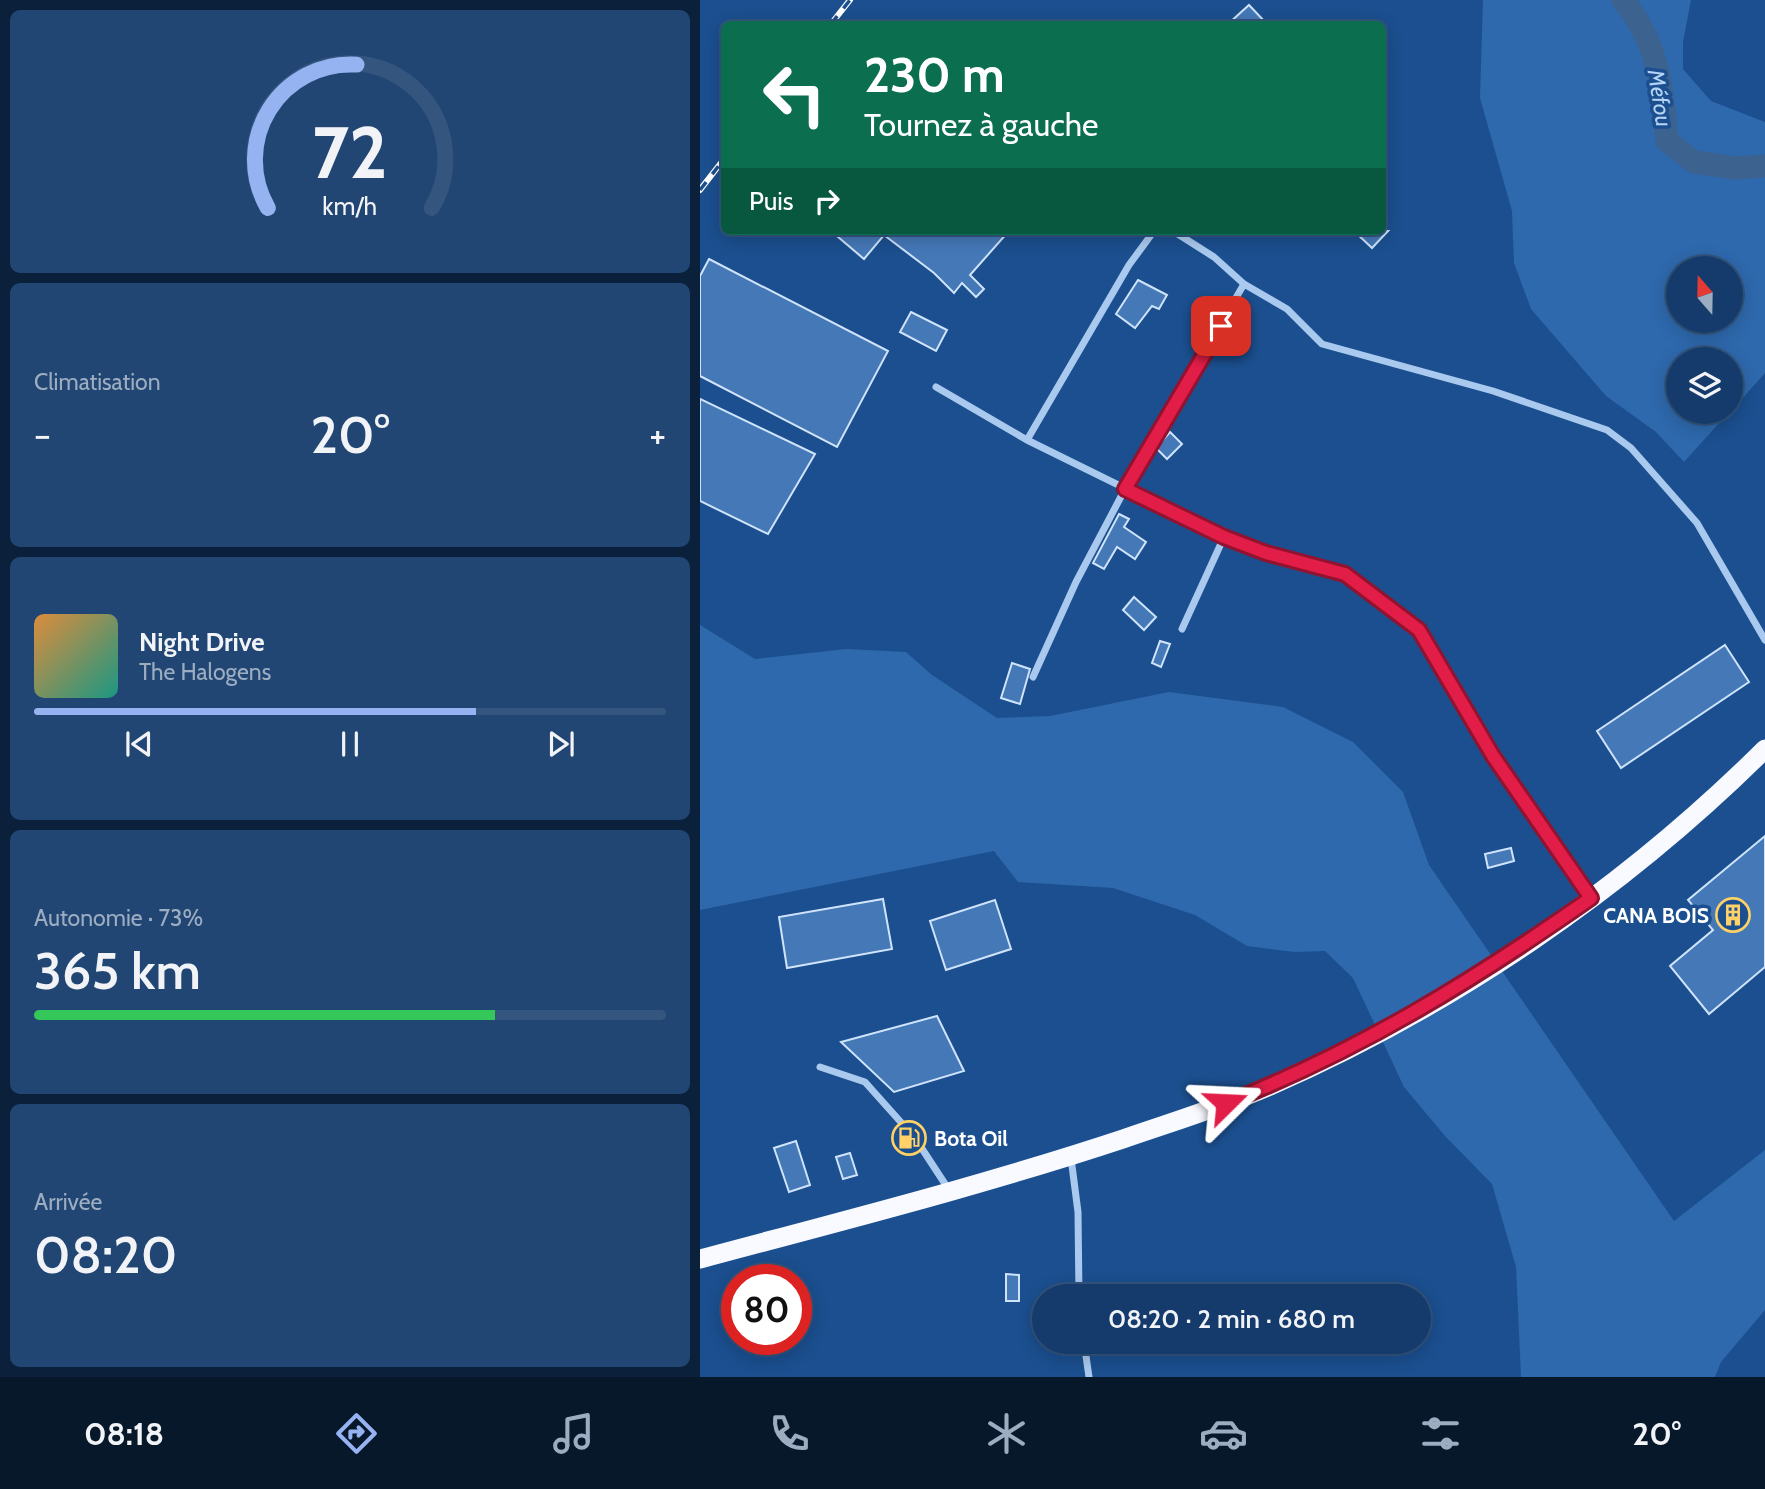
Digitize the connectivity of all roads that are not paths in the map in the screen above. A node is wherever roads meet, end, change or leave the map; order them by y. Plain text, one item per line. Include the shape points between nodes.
1 (1151, 235) edge
2 (1178, 235) edge
3 (1244, 284) junction
4 (936, 387) dead end
5 (1027, 440) junction
6 (1125, 489) junction
7 (1224, 537) junction
8 (1182, 629) dead end
9 (1765, 640) edge
10 (1033, 677) dead end
11 (1765, 749) edge
12 (1591, 898) junction
13 (820, 1067) dead end
14 (1071, 1156) junction
15 (950, 1192) junction
16 (700, 1259) edge
17 (1079, 1284) edge
18 (1086, 1354) edge
19 (1089, 1377) edge

1 - 5 street
2 - 3 street via 1214,257
3 - 6 street
3 - 9 street via 1287,309 1322,344 1493,391 1607,430 1653,470 1698,523
4 - 5 street
5 - 6 street
6 - 7 street
6 - 10 street
7 - 8 street
7 - 12 street via 1345,574 1419,630 1493,756
11 - 12 highway via 1671,837
12 - 14 highway via 1457,989 1334,1056 1204,1112
13 - 15 street via 865,1082 915,1138
14 - 15 highway
14 - 17 street via 1078,1212
15 - 16 highway
18 - 19 street

